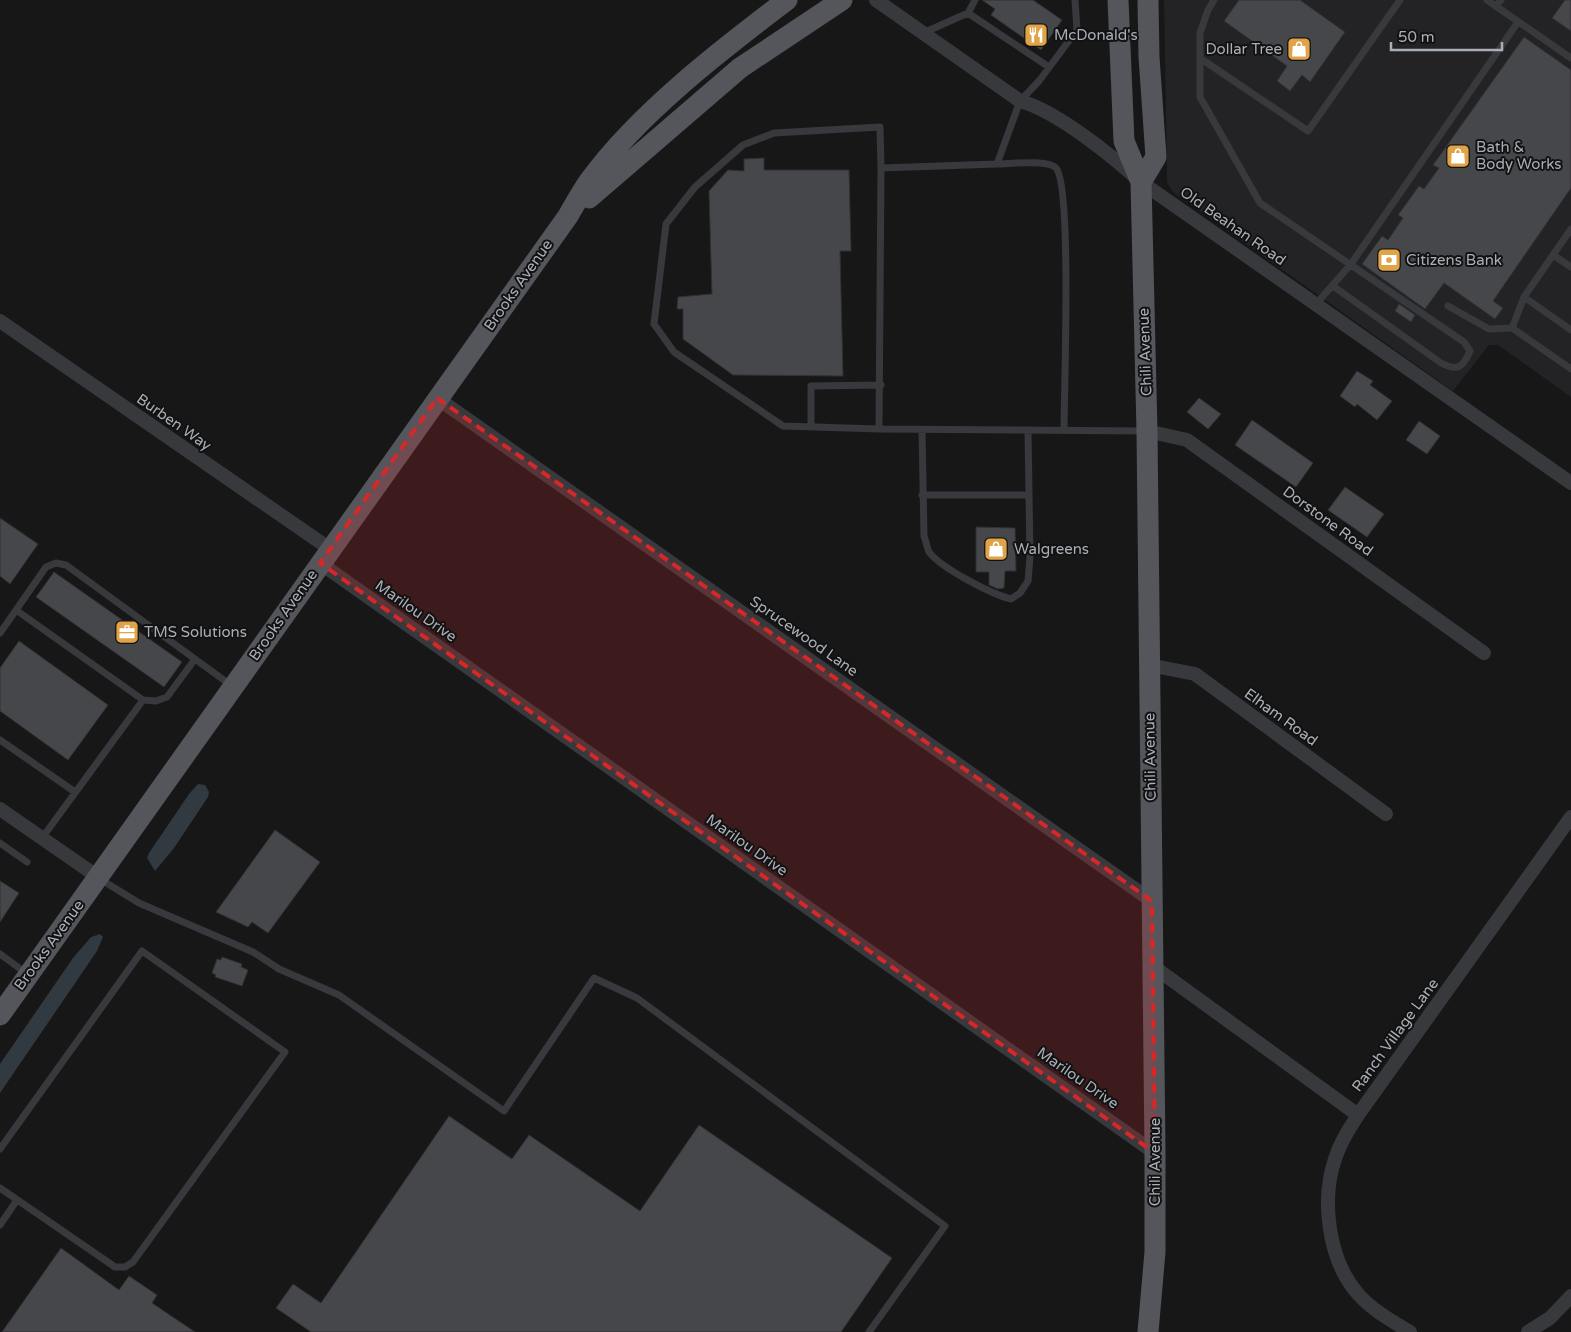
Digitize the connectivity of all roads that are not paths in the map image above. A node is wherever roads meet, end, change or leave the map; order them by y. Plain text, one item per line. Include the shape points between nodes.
1 (788, 0) edge
2 (842, 0) edge
3 (876, 0) edge
4 (975, 0) edge
5 (1075, 0) edge
6 (1118, 0) edge
7 (1148, 0) edge
8 (1214, 0) edge
9 (1400, 0) edge
10 (1487, 0) edge
11 (1499, 3) edge
12 (968, 13) junction
13 (1518, 22) junction
14 (923, 33) junction
15 (1200, 58) junction
16 (1571, 58) edge
17 (1050, 67) junction
18 (1020, 102) junction
19 (997, 164) junction
20 (882, 168) junction
21 (1141, 182) junction
22 (568, 216) junction
23 (1571, 229) edge
24 (1553, 255) junction
25 (1351, 264) junction
26 (1571, 267) edge
27 (1333, 286) junction
28 (1524, 297) junction
29 (1316, 304) junction
30 (1448, 306) dead end
31 (0, 321) edge
32 (1512, 328) junction
33 (1571, 330) edge
34 (1571, 369) edge
35 (880, 385) junction
36 (437, 398) junction
37 (811, 427) junction
38 (879, 429) junction
39 (922, 430) junction
40 (1028, 430) junction
41 (1064, 430) junction
42 (1147, 432) junction
43 (1571, 483) edge
44 (922, 495) junction
45 (1029, 495) junction
46 (325, 556) junction
47 (16, 610) junction
48 (0, 633) edge
49 (1484, 653) dead end
50 (195, 659) junction
51 (1149, 665) junction
52 (232, 686) junction
53 (143, 700) junction
54 (0, 740) edge
55 (75, 792) junction
56 (0, 809) edge
57 (1386, 814) dead end
58 (1571, 817) edge
59 (42, 838) junction
60 (0, 843) edge
61 (28, 862) dead end
62 (98, 877) junction
63 (1152, 901) junction
64 (0, 954) edge
65 (1154, 967) junction
66 (29, 974) junction
67 (0, 1015) edge
68 (1358, 1115) junction
69 (0, 1149) edge
70 (1156, 1153) junction
71 (0, 1188) edge
72 (17, 1200) junction
73 (0, 1225) edge
74 (1571, 1296) edge
75 (869, 1332) edge
76 (1148, 1332) edge
77 (1410, 1332) edge
78 (1528, 1332) edge

1 - 22 main road, Brooks Avenue via 723,49 640,124 590,180
2 - 22 main road, Brooks Avenue via 740,68
3 - 14 street, Old Beahan Road
4 - 12 lane
5 - 17 lane via 1077,30
6 - 21 main road, Chili Avenue via 1124,141
7 - 21 main road via 1156,157
8 - 15 lane via 1200,33
9 - 15 lane via 1308,131
10 - 11 lane
11 - 13 lane
12 - 14 lane
12 - 17 lane
13 - 16 lane
13 - 25 lane
14 - 18 street, Old Beahan Road
15 - 25 lane via 1200,97 1260,203
17 - 18 lane
18 - 19 lane
18 - 21 street, Old Beahan Road via 1037,106 1115,158
19 - 20 lane
19 - 41 lane via 1048,163 1056,167 1061,176 1065,223
20 - 35 lane
20 - 37 lane via 880,127 774,134 743,145 695,187 666,224 654,324 674,352 783,426
21 - 29 street, Old Beahan Road
21 - 42 main road, Chili Avenue
22 - 36 main road, Brooks Avenue
23 - 24 lane
24 - 26 lane
24 - 28 lane
25 - 27 lane
25 - 27 lane via 1464,342 1470,351 1460,368 1455,370 1440,363
27 - 29 lane
28 - 32 lane
28 - 33 lane
29 - 43 street, Old Beahan Road
30 - 32 lane via 1489,330
31 - 46 street, Burben Way
32 - 34 lane
35 - 37 lane via 811,386
35 - 38 lane
36 - 46 main road, Brooks Avenue
36 - 63 street, Sprucewood Lane
37 - 38 lane
38 - 39 lane
39 - 40 lane
39 - 44 lane
40 - 41 lane
40 - 45 lane
41 - 42 lane
42 - 49 street, Dorstone Road via 1187,440
42 - 51 main road, Chili Avenue
44 - 45 lane
44 - 45 lane via 924,536 929,551 977,585 1012,599 1028,582
46 - 52 main road, Brooks Avenue
46 - 70 street, Marilou Drive
47 - 48 lane
47 - 50 lane via 46,567 56,563 66,565
47 - 53 lane
50 - 52 lane
50 - 53 lane via 166,697 156,701
51 - 57 street, Elham Road via 1195,674
51 - 63 main road, Chili Avenue
52 - 62 main road, Brooks Avenue
53 - 55 lane
54 - 55 lane
55 - 59 lane
56 - 59 street
58 - 68 street, Ranch Village Lane
59 - 62 street
60 - 61 lane
62 - 66 main road, Brooks Avenue
62 - 75 lane via 139,903 253,952 279,969 339,995 504,1111 594,978 637,998 945,1226
63 - 65 main road, Chili Avenue
64 - 66 lane
65 - 68 street, Ranch Village Lane
65 - 70 main road, Chili Avenue
66 - 67 main road, Brooks Avenue
68 - 77 street via 1335,1160 1328,1199 1329,1232 1340,1264 1357,1293 1386,1318
69 - 72 lane via 142,951 285,1052 133,1262 125,1267 115,1267
70 - 76 main road, Chili Avenue via 1155,1252
71 - 72 lane
72 - 73 lane
74 - 78 street via 1550,1318

